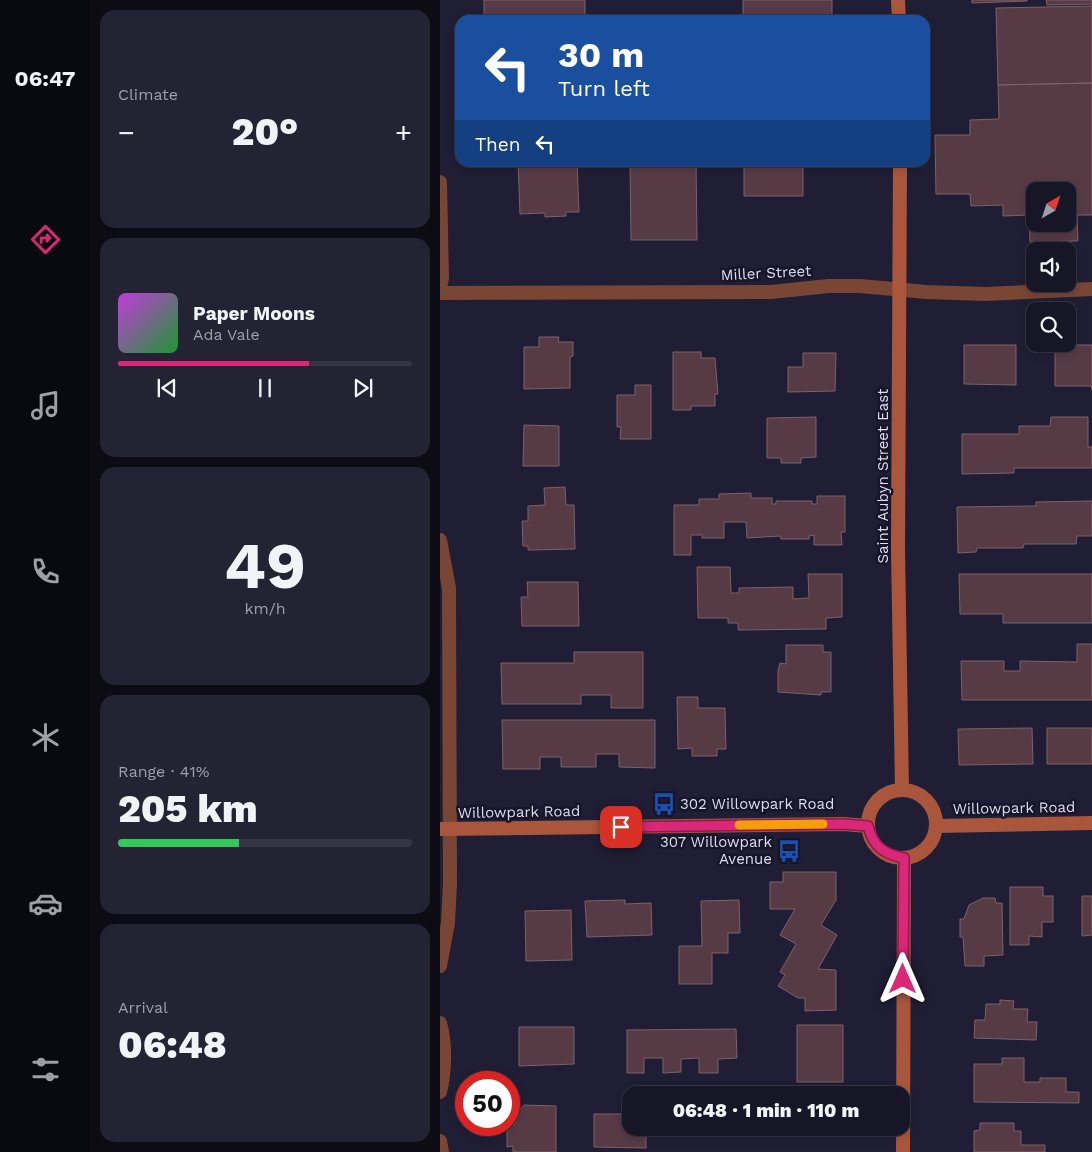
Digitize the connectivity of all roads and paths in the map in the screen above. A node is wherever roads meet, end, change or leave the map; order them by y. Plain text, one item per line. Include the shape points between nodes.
1 (898, 0) edge
2 (899, 15) edge
3 (900, 167) edge
4 (440, 182) edge
5 (440, 287) edge
6 (1092, 289) edge
7 (901, 290) junction
8 (440, 293) edge
9 (440, 540) edge
10 (902, 790) junction
11 (1092, 823) edge
12 (868, 826) junction
13 (936, 826) junction
14 (444, 829) edge
15 (904, 858) junction
16 (440, 966) edge
17 (440, 1024) edge
18 (440, 1092) edge
19 (440, 1141) edge
20 (442, 1152) edge
21 (903, 1152) edge

1 - 2 main road
3 - 7 main road, Saint Aubyn Street East
4 - 5 street
6 - 7 street, Miller Street via 985,294
7 - 8 street, Miller Street via 878,286 836,286 771,292
7 - 10 main road, Saint Aubyn Street East via 898,558
9 - 14 street via 449,588
10 - 12 main road via 891,792 877,801 869,815
10 - 13 main road via 922,796 935,814
11 - 13 main road, Willowpark Road
12 - 14 main road, Willowpark Road
12 - 15 main road via 878,847 888,854
13 - 15 main road via 928,846 920,853
14 - 16 street via 448,923
15 - 21 main road
17 - 18 street via 443,1032
19 - 20 street

